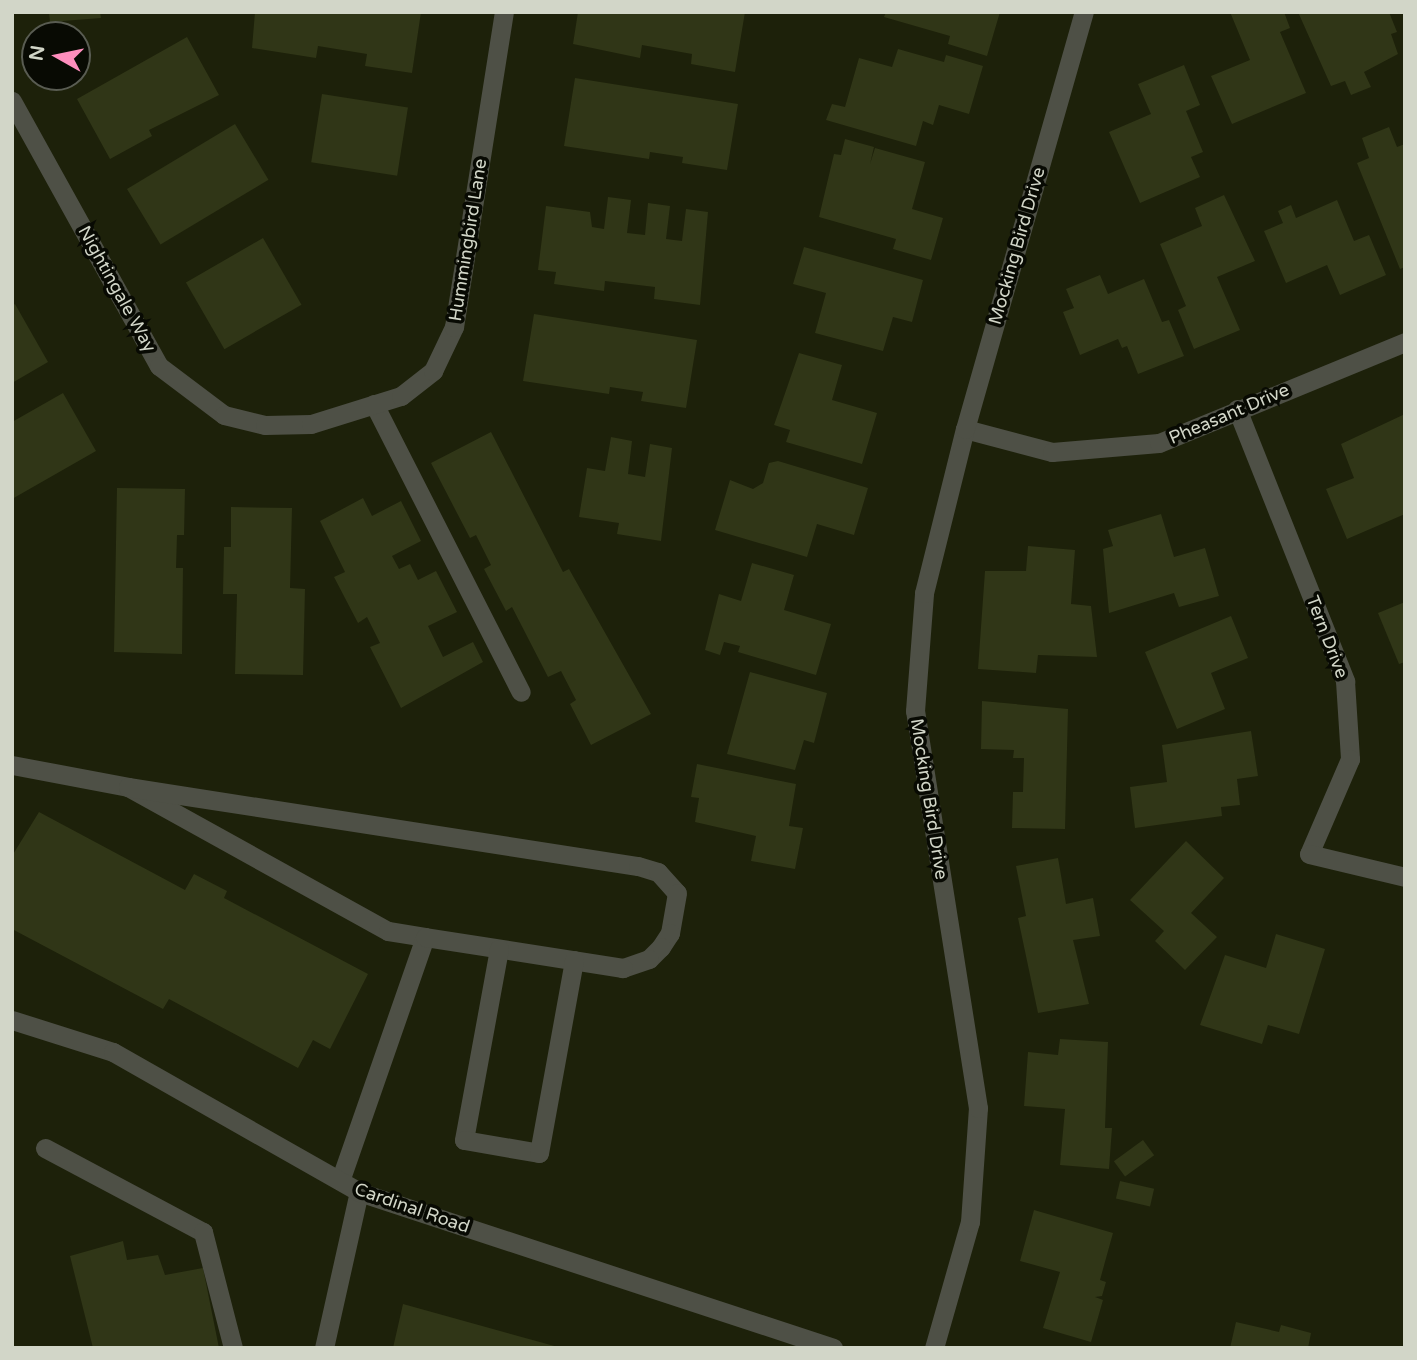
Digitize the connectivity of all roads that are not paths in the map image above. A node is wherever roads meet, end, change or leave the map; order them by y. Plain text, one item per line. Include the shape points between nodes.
1 (504, 12) edge
2 (1084, 12) edge
3 (12, 101) edge
4 (1405, 342) edge
5 (374, 404) junction
6 (1237, 409) junction
7 (311, 424) joint
8 (965, 429) junction
9 (521, 692) dead end
10 (12, 765) edge
11 (128, 787) junction
12 (1405, 877) edge
13 (425, 937) junction
14 (499, 948) junction
15 (574, 961) junction
16 (12, 1020) edge
17 (46, 1148) dead end
18 (340, 1181) junction
19 (359, 1192) junction
20 (233, 1348) edge
21 (324, 1348) edge
22 (833, 1348) edge
23 (934, 1348) edge

1 - 5 street, Hummingbird Lane via 454,327 433,371 401,396
2 - 8 street, Mocking Bird Drive
3 - 7 street, Nightingale Way via 159,366 224,415 265,425
4 - 6 street, Pheasant Drive
5 - 7 street, Hummingbird Lane
5 - 9 street
6 - 8 street, Pheasant Drive via 1158,443 1052,452
6 - 12 street, Tern Drive via 1345,681 1350,759 1309,854
8 - 23 street, Mocking Bird Drive via 924,593 915,711 978,1108 970,1222
10 - 11 street
11 - 13 street via 388,931
11 - 15 street via 638,866 669,881 677,893 670,933 649,958 623,968
13 - 14 street
13 - 18 street
14 - 15 street
14 - 15 street via 464,1140 539,1153
16 - 18 street, Cardinal Road via 113,1052
17 - 20 street via 203,1232
18 - 19 street, Cardinal Road
19 - 21 street
19 - 22 street, Cardinal Road

